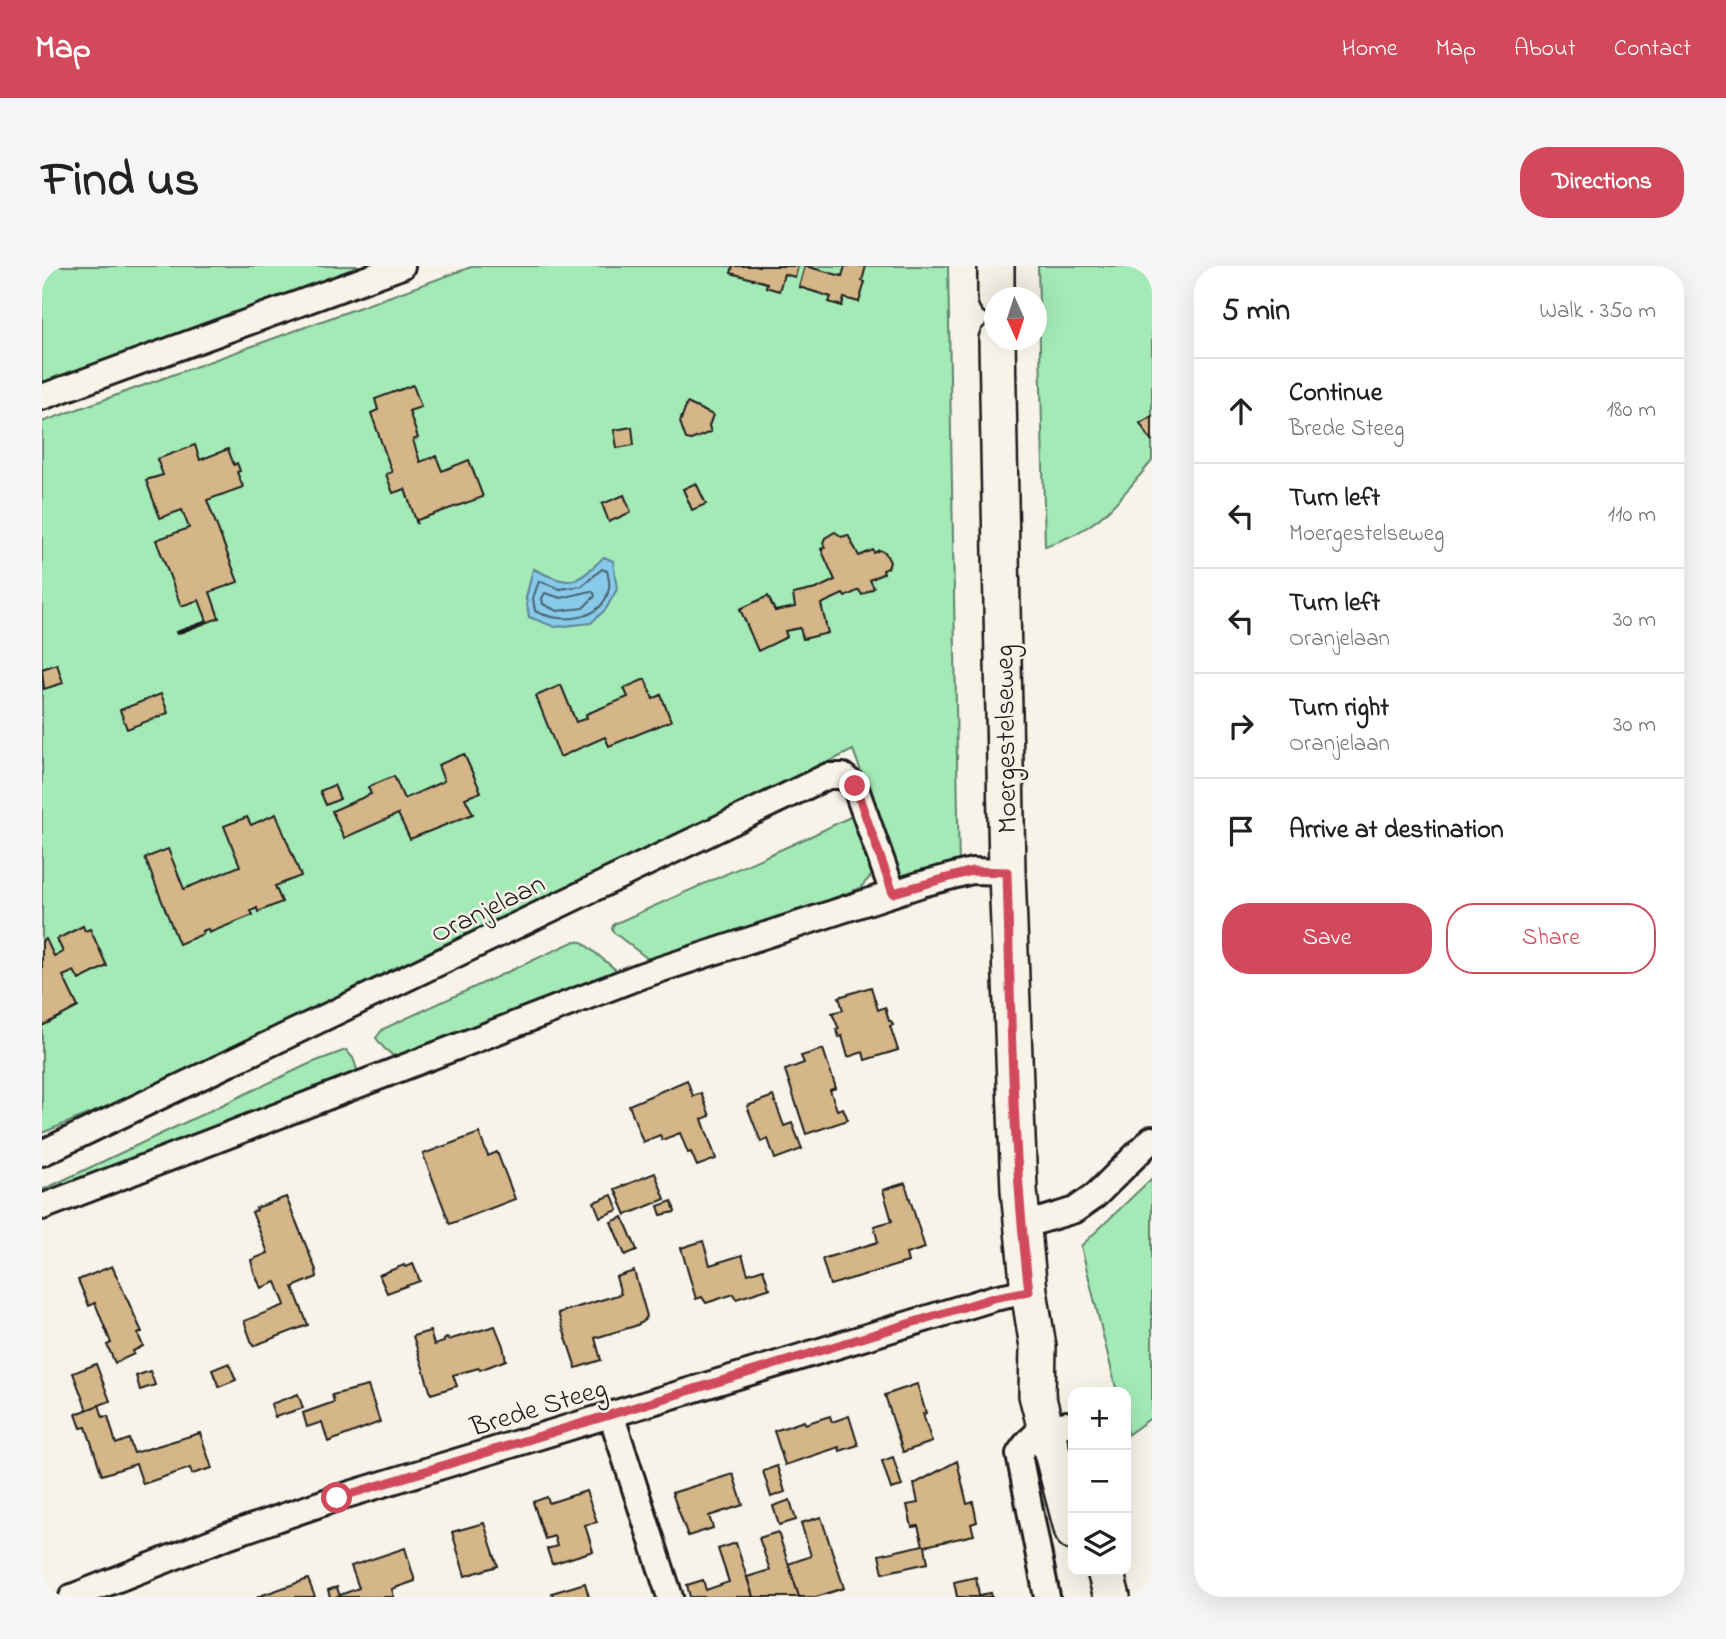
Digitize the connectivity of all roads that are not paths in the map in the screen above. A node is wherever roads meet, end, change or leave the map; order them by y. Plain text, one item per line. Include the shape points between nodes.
1 (402, 266) edge
2 (996, 266) edge
3 (996, 287) edge
4 (997, 350) edge
5 (42, 397) edge
6 (1007, 872) junction
7 (893, 893) junction
8 (1152, 1139) edge
9 (42, 1153) edge
10 (42, 1207) edge
11 (1022, 1226) junction
12 (1029, 1291) junction
13 (611, 1414) junction
14 (1061, 1433) edge
15 (1071, 1513) edge
16 (1082, 1576) edge
17 (1106, 1576) edge
18 (72, 1597) edge
19 (670, 1597) edge
20 (1047, 1597) edge
21 (1086, 1597) edge
22 (1112, 1597) edge

1 - 5 street
2 - 3 main road
4 - 6 main road, Moergestelseweg
6 - 7 street via 972,871
6 - 11 main road, Moergestelseweg
7 - 9 street, Oranjelaan via 855,786 843,776 828,776
7 - 10 street via 643,975
8 - 11 street via 1075,1210
11 - 12 main road, Moergestelseweg
12 - 13 street, Brede Steeg
12 - 14 main road, Moergestelseweg via 1038,1347 1037,1395
13 - 18 street, Brede Steeg via 337,1498
13 - 19 street
14 - 15 main road, Moergestelseweg
14 - 20 street via 1030,1437 1019,1454
16 - 21 main road
17 - 22 main road

